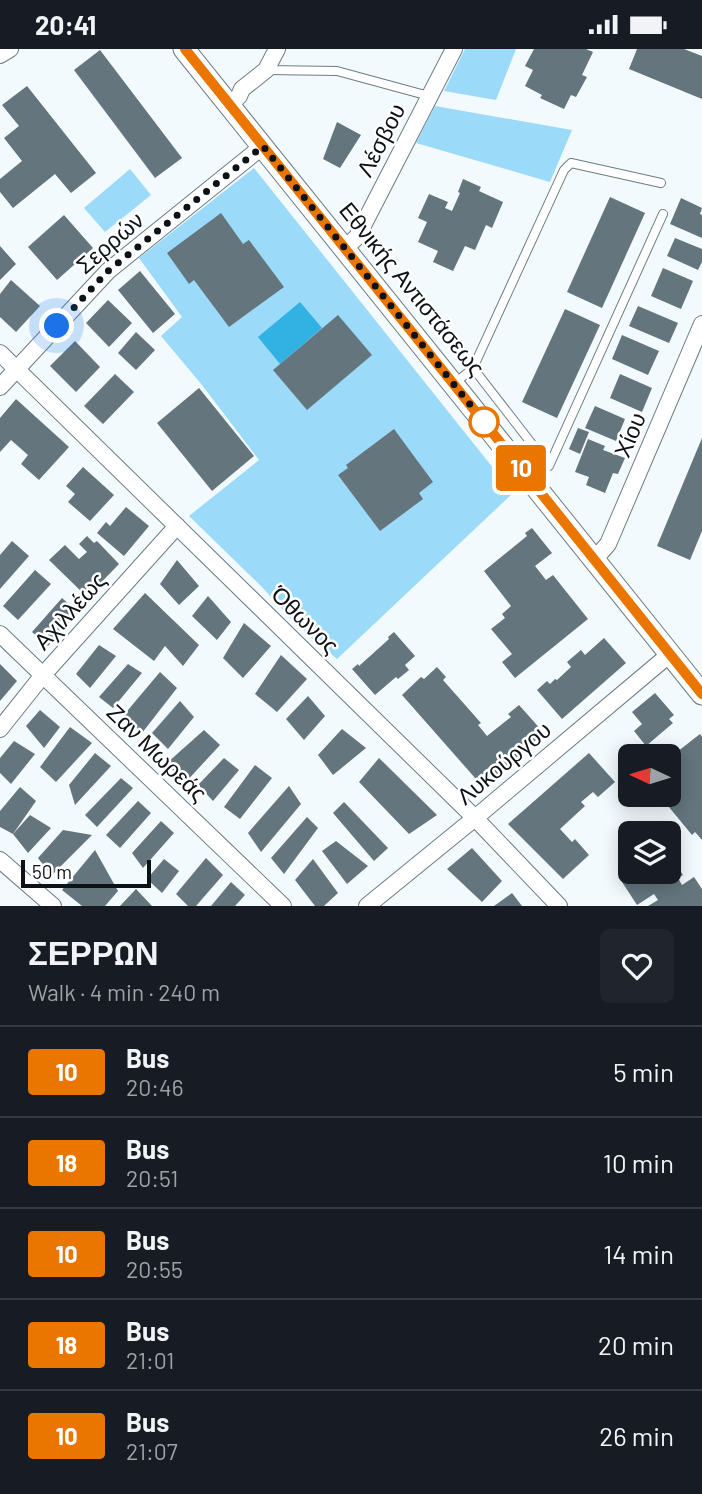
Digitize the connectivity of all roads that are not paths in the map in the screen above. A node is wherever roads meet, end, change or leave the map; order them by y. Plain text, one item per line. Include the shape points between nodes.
1 (9, 49) edge
2 (184, 49) edge
3 (276, 49) edge
4 (454, 49) edge
5 (0, 55) edge
6 (262, 74) junction
7 (429, 96) junction
8 (234, 100) junction
9 (263, 146) junction
10 (661, 183) dead end
11 (663, 214) dead end
12 (345, 248) junction
13 (702, 324) edge
14 (0, 352) edge
15 (17, 368) junction
16 (473, 368) junction
17 (454, 384) junction
18 (0, 387) edge
19 (541, 473) junction
20 (177, 526) junction
21 (594, 560) junction
22 (0, 634) edge
23 (670, 654) junction
24 (43, 675) junction
25 (702, 694) edge
26 (0, 729) edge
27 (475, 818) junction
28 (0, 860) edge
29 (52, 906) edge
30 (283, 906) edge
31 (366, 906) edge
32 (559, 906) edge

1 - 5 street
2 - 8 main road, Εθνικής Αντιστάσεως
3 - 6 street
4 - 7 street, Λέσβου
6 - 7 lane via 337,71
6 - 8 street
7 - 12 street, Λέσβου via 357,237
8 - 9 main road, Εθνικής Αντιστάσεως
9 - 12 main road, Εθνικής Αντιστάσεως
9 - 15 street, Σερρών via 108,271
10 - 16 lane via 571,163
11 - 19 lane
12 - 17 main road, Εθνικής Αντιστάσεως
13 - 21 street, Χίου via 608,544
14 - 15 street, Όθωνος
15 - 18 street, Σερρών
15 - 20 street, Όθωνος
16 - 17 lane
16 - 19 lane
17 - 19 main road, Εθνικής Αντιστάσεως
19 - 21 main road, Εθνικής Αντιστάσεως
20 - 24 street, Αχιλλέως
20 - 27 street, Όθωνος
21 - 23 main road, Εθνικής Αντιστάσεως
22 - 24 street, Ζαν Μωρεάς
23 - 25 main road, Εθνικής Αντιστάσεως
23 - 27 street, Λυκούργου
24 - 26 street, Αχιλλέως
24 - 30 street, Ζαν Μωρεάς
27 - 31 street, Λυκούργου
27 - 32 street, Όθωνος
28 - 29 street

